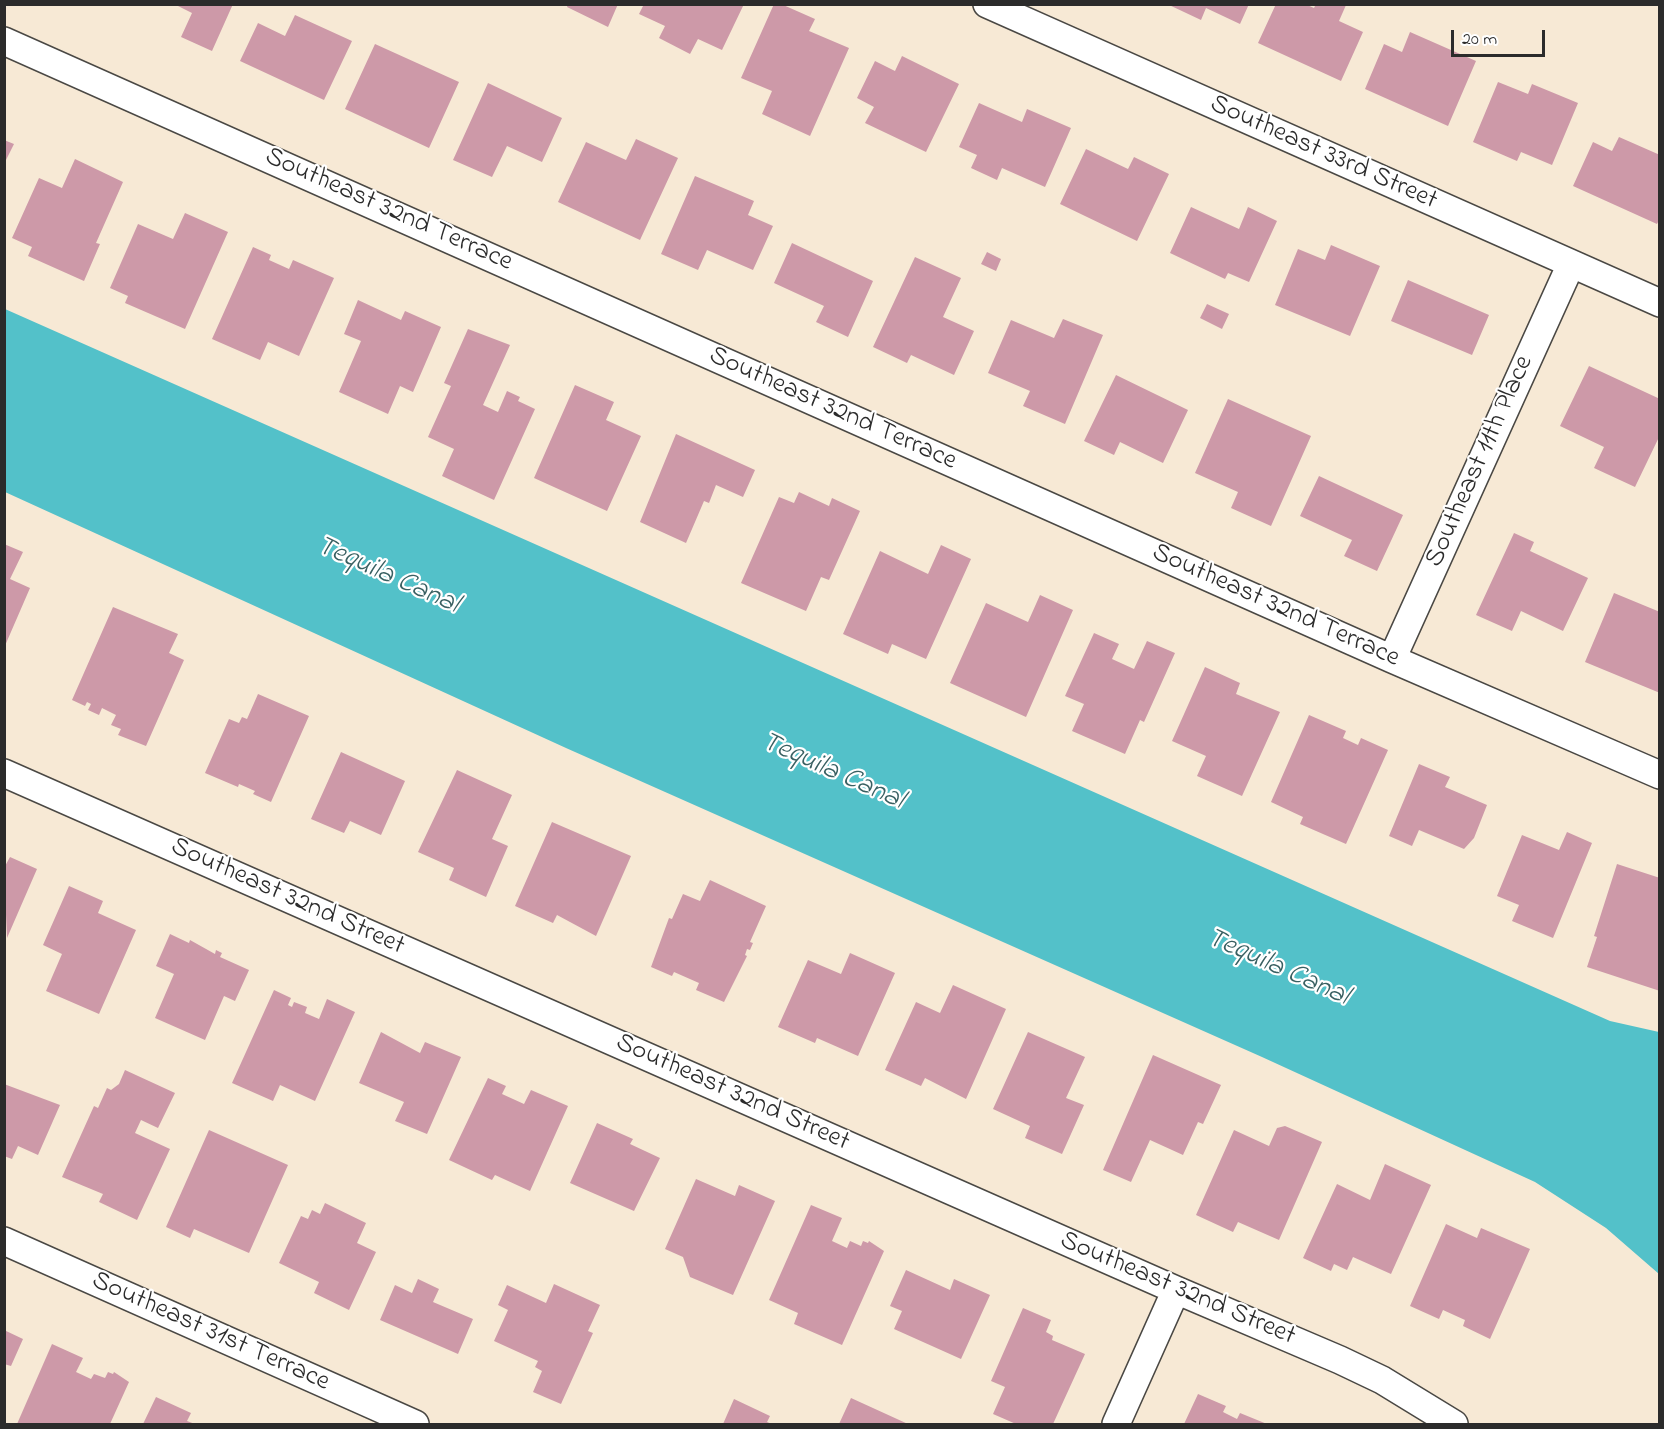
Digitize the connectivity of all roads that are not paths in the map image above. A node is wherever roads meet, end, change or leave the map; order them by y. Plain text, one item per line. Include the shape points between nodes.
1 (987, 4) edge
2 (4, 42) edge
3 (1571, 264) junction
4 (1659, 303) edge
5 (1392, 659) junction
6 (4, 773) edge
7 (1659, 775) edge
8 (4, 1241) edge
9 (1176, 1290) junction
10 (415, 1425) edge
11 (1116, 1425) edge
12 (1454, 1425) edge

1 - 3 street, Southeast 33rd Street
2 - 5 street, Southeast 32nd Terrace
3 - 4 street, Southeast 33rd Street
3 - 5 street, Southeast 11th Place
5 - 7 street, Southeast 32nd Terrace
6 - 9 street, Southeast 32nd Street
8 - 10 street, Southeast 31st Terrace
9 - 11 street
9 - 12 street, Southeast 32nd Street via 1350,1365

